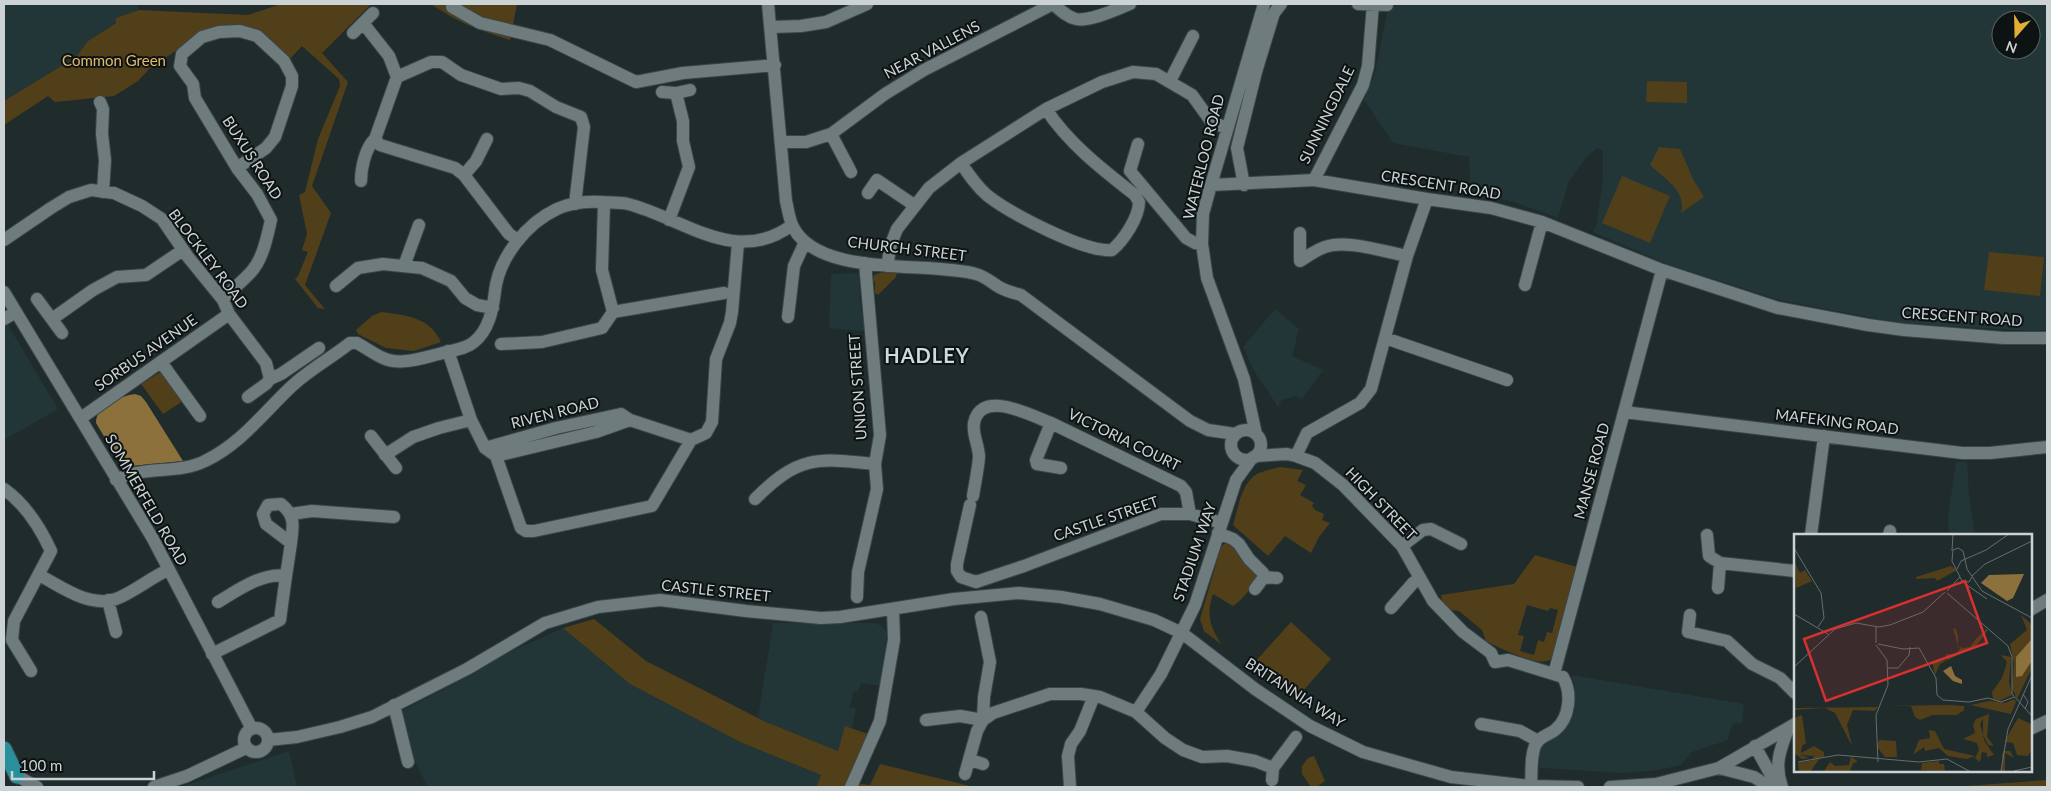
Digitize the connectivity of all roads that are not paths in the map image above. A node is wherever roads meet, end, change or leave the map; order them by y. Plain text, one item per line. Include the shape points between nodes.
1 (768, 4) edge
2 (867, 4) edge
3 (1053, 4) edge
4 (1130, 4) edge
5 (1264, 4) edge
6 (1281, 4) edge
7 (1358, 4) edge
8 (1373, 4) edge
9 (1387, 5) edge
10 (452, 7) dead end
11 (373, 13) dead end
12 (363, 23) junction
13 (772, 27) junction
14 (353, 33) dead end
15 (1193, 36) dead end
16 (775, 65) junction
17 (397, 77) junction
18 (1170, 81) junction
19 (690, 90) dead end
20 (662, 92) dead end
21 (676, 93) junction
22 (100, 102) dead end
23 (1046, 109) junction
24 (1227, 128) junction
25 (832, 134) junction
26 (375, 139) junction
27 (487, 139) dead end
28 (781, 142) junction
29 (1138, 144) dead end
30 (961, 163) junction
31 (237, 168) junction
32 (851, 172) dead end
33 (464, 175) junction
34 (1314, 180) junction
35 (361, 181) dead end
36 (1211, 185) junction
37 (1244, 185) junction
38 (103, 192) junction
39 (868, 193) dead end
40 (1427, 199) junction
41 (604, 202) junction
42 (575, 204) junction
43 (914, 205) junction
44 (669, 220) junction
45 (1542, 222) junction
46 (419, 225) dead end
47 (792, 225) junction
48 (1300, 233) dead end
49 (4, 240) edge
50 (518, 240) junction
51 (805, 242) junction
52 (738, 243) junction
53 (1202, 244) junction
54 (183, 250) junction
55 (1407, 256) junction
56 (865, 263) junction
57 (404, 266) junction
58 (887, 266) junction
59 (1660, 271) junction
60 (1525, 285) dead end
61 (336, 286) dead end
62 (4, 292) edge
63 (724, 293) dead end
64 (37, 299) dead end
65 (223, 300) junction
66 (493, 308) junction
67 (611, 308) junction
68 (16, 312) junction
69 (229, 314) junction
70 (788, 317) dead end
71 (4, 319) edge
72 (52, 319) junction
73 (62, 333) dead end
74 (1385, 338) junction
75 (2047, 338) edge
76 (501, 344) dead end
77 (319, 348) dead end
78 (448, 351) junction
79 (161, 362) junction
80 (270, 379) junction
81 (1507, 380) dead end
82 (248, 398) dead end
83 (1249, 405) junction
84 (1624, 412) junction
85 (200, 416) dead end
86 (81, 418) junction
87 (471, 420) junction
88 (630, 420) junction
89 (1052, 423) junction
90 (1236, 433) junction
91 (371, 436) dead end
92 (1257, 436) junction
93 (1824, 436) junction
94 (691, 440) junction
95 (2047, 447) edge
96 (485, 448) junction
97 (385, 454) junction
98 (1235, 455) junction
99 (1291, 455) junction
100 (496, 456) junction
101 (1254, 457) junction
102 (875, 464) junction
103 (396, 468) dead end
104 (1061, 468) dead end
105 (116, 480) junction
106 (1236, 480) junction
107 (4, 489) edge
108 (755, 498) dead end
109 (971, 500) joint
110 (291, 514) junction
111 (1190, 514) junction
112 (394, 517) dead end
113 (1220, 528) junction
114 (1811, 534) edge
115 (1707, 535) dead end
116 (291, 543) junction
117 (1461, 544) dead end
118 (1402, 546) junction
119 (1720, 563) junction
120 (168, 570) junction
121 (1794, 571) edge
122 (39, 575) junction
123 (286, 576) junction
124 (1264, 577) junction
125 (1277, 578) dead end
126 (1420, 578) junction
127 (1718, 588) dead end
128 (1255, 589) dead end
129 (857, 596) dead end
130 (108, 600) junction
131 (2047, 600) edge
132 (218, 602) dead end
133 (1391, 608) dead end
134 (893, 609) junction
135 (2031, 609) edge
136 (1690, 615) dead end
137 (982, 617) dead end
138 (116, 632) dead end
139 (1182, 633) junction
140 (212, 654) junction
141 (31, 671) dead end
142 (1554, 674) junction
143 (1794, 692) edge
144 (1094, 696) junction
145 (394, 705) junction
146 (1136, 712) junction
147 (926, 720) dead end
148 (982, 720) junction
149 (2047, 721) edge
150 (1482, 724) dead end
151 (1791, 726) edge
152 (252, 729) junction
153 (2031, 729) edge
154 (1296, 737) dead end
155 (268, 740) junction
156 (1538, 740) junction
157 (1755, 746) junction
158 (246, 748) junction
159 (4, 749) edge
160 (970, 760) junction
161 (408, 762) dead end
162 (983, 764) dead end
163 (1719, 768) junction
164 (965, 774) dead end
165 (16, 777) edge
166 (1531, 786) junction
167 (37, 787) edge
168 (154, 787) edge
169 (851, 787) edge
170 (1070, 787) edge
171 (1578, 787) edge
172 (1610, 787) edge
173 (1770, 787) edge
174 (1778, 787) edge
175 (1782, 787) edge

1 - 13 street, CHURCH STREET
2 - 13 street via 826,22
3 - 4 street, NEAR VALLENS via 1076,19 1086,20
3 - 25 street, NEAR VALLENS via 924,70 885,94
5 - 24 street, WATERLOO ROAD
6 - 37 street via 1274,13 1240,131 1238,148
7 - 8 street
8 - 9 street
8 - 34 street, SUNNINGDALE via 1368,66 1363,85
10 - 16 street via 480,23 550,40 636,82 683,73
11 - 12 street
12 - 14 street
12 - 17 street via 389,56
13 - 16 street, CHURCH STREET
15 - 18 street
16 - 28 street, CHURCH STREET
17 - 26 street
17 - 42 street via 431,62 442,62 461,75 501,89 530,91 581,117 584,128
18 - 23 street via 1156,74 1133,72 1102,82
18 - 24 street via 1192,95 1210,120
19 - 21 street
20 - 21 street
21 - 44 street via 689,167
22 - 38 street via 105,160
23 - 30 street
23 - 30 street via 1074,142 1139,202 1136,215 1122,240 1112,250 1096,249 1065,238 1005,207 981,189
24 - 36 street, WATERLOO ROAD
25 - 28 street, NEAR VALLENS via 806,142
25 - 32 street
26 - 33 street via 380,145 444,164
26 - 35 street via 361,170
27 - 33 street via 476,162
28 - 47 street, CHURCH STREET via 786,201
29 - 53 street via 1130,171 1186,238
30 - 43 street via 929,188
31 - 31 street, BUXUS ROAD via 195,98 193,84 180,66 182,54 202,37 219,32 240,31 257,36 284,61 292,76 292,86 275,137 266,148
31 - 65 street, BUXUS ROAD via 272,220 259,260
33 - 50 street via 509,234
34 - 37 street, CRESCENT ROAD
34 - 40 street, CRESCENT ROAD
36 - 37 street, CRESCENT ROAD
36 - 53 street, WATERLOO ROAD via 1203,214
38 - 49 street, BLOCKLEY ROAD via 91,190 70,197
38 - 54 street, BLOCKLEY ROAD via 114,193 162,219
39 - 43 street via 877,180
40 - 45 street, CRESCENT ROAD via 1491,208
40 - 55 street
41 - 42 street
41 - 44 street via 626,204
41 - 67 street via 602,270
42 - 50 street via 549,213
43 - 58 street via 894,236
44 - 52 street via 715,238
45 - 59 street, CRESCENT ROAD
45 - 60 street
46 - 57 street
47 - 51 street, CHURCH STREET
47 - 52 street via 752,243
48 - 55 street via 1300,260 1326,246 1342,245
50 - 66 street via 502,266
51 - 56 street, CHURCH STREET via 830,256
51 - 70 street via 794,266
52 - 94 street via 732,312 714,366 712,422 706,433
53 - 83 street, WATERLOO ROAD via 1207,278 1244,379
54 - 65 street, BLOCKLEY ROAD
54 - 72 street via 146,275 117,277
55 - 74 street
56 - 58 street, CHURCH STREET
56 - 102 street, UNION STREET via 880,435
57 - 61 street via 383,264 358,268
57 - 66 street via 422,268 451,281 465,298 477,305
58 - 90 street, CHURCH STREET via 978,274 1000,288 1021,295 1190,421 1208,430
59 - 75 street, CRESCENT ROAD via 1778,308 1871,326 2004,338
59 - 84 street, MANSE ROAD
62 - 68 street, SOMMERFELD ROAD
63 - 67 street
64 - 72 street
65 - 69 street, BLOCKLEY ROAD
66 - 78 street via 474,343
67 - 76 street via 602,328 542,342
68 - 71 street
68 - 86 street, SOMMERFELD ROAD
69 - 79 street, SORBUS AVENUE
69 - 80 street, BLOCKLEY ROAD via 266,363
72 - 73 street
74 - 81 street
74 - 99 street via 1371,389 1360,403 1307,433
77 - 80 street
78 - 87 street
78 - 105 street via 393,362 357,343 350,343 292,386 247,432 218,455 186,468 128,473
79 - 85 street
79 - 86 street, SORBUS AVENUE
80 - 82 street
83 - 90 street
83 - 92 street, WATERLOO ROAD
84 - 93 street, MAFEKING ROAD
84 - 142 street, MANSE ROAD
86 - 105 street, SOMMERFELD ROAD
87 - 96 street
87 - 97 street via 413,437
88 - 94 street, RIVEN ROAD
88 - 96 street, RIVEN ROAD via 621,414
88 - 100 street, RIVEN ROAD via 596,432
89 - 104 street, VICTORIA COURT via 1036,460 1037,464
89 - 109 street, VICTORIA COURT via 1000,405 982,409 974,423 979,455
89 - 111 street, VICTORIA COURT via 1181,486 1186,492
90 - 92 street via 1244,430
90 - 98 street via 1231,444
91 - 97 street
92 - 99 street, HIGH STREET
92 - 101 street via 1260,447
93 - 95 street, MAFEKING ROAD via 1978,454
93 - 114 street
94 - 100 street via 652,506 526,532
96 - 100 street
97 - 103 street
98 - 101 street via 1246,459
98 - 106 street, STADIUM WAY
99 - 101 street, HIGH STREET
99 - 118 street, HIGH STREET via 1316,463
101 - 106 street, STADIUM WAY
102 - 108 street via 830,460 797,466 772,481
102 - 129 street, UNION STREET via 877,489 858,572
105 - 120 street, SOMMERFELD ROAD via 153,539
106 - 113 street, STADIUM WAY
107 - 122 street via 18,498 51,551
109 - 111 street, CASTLE STREET via 957,571 961,577 976,582 1161,514
110 - 112 street via 312,511
110 - 116 street via 294,524
110 - 116 street via 281,504 268,505 263,514 266,524
111 - 113 street, CASTLE STREET
113 - 124 street, CASTLE STREET via 1239,544
113 - 139 street, STADIUM WAY via 1196,605
115 - 119 street via 1709,556
116 - 123 street
117 - 118 street via 1431,529 1423,530
118 - 126 street, HIGH STREET
119 - 121 street
119 - 127 street
120 - 130 street via 116,599
120 - 140 street, SOMMERFELD ROAD
122 - 130 street via 76,596
122 - 141 street via 14,621 12,640
123 - 132 street via 260,579
123 - 140 street via 280,620
124 - 125 street
124 - 128 street
126 - 133 street
126 - 142 street, HIGH STREET via 1433,601 1463,632 1491,653 1495,662 1508,660
130 - 138 street
131 - 135 street
134 - 139 street, CASTLE STREET via 954,598 1019,593 1100,604 1154,620
134 - 145 street, CASTLE STREET via 821,618 660,600 598,607 545,623 467,669
134 - 169 street via 894,640 880,721
136 - 143 street via 1688,632 1727,641 1752,664 1780,678
137 - 148 street via 990,662
139 - 146 street, STADIUM WAY
139 - 166 street, BRITANNIA WAY via 1310,726 1363,752 1451,777
140 - 152 street, SOMMERFELD ROAD
142 - 156 street via 1563,677 1568,688 1566,713 1556,729
144 - 146 street
144 - 148 street via 1050,694 993,713
144 - 170 street via 1071,744 1068,756
145 - 155 street, CASTLE STREET via 372,717 340,727
145 - 161 street
146 - 154 street via 1183,750 1202,757 1227,756 1255,762 1272,774
147 - 148 street via 960,716
148 - 160 street
149 - 153 street
150 - 156 street via 1520,731
151 - 157 street
151 - 175 street via 1777,759
152 - 155 street via 263,731
152 - 158 street via 244,737
155 - 158 street, CASTLE STREET via 260,752
156 - 166 street via 1534,749
157 - 163 street
157 - 174 street
158 - 168 street via 187,776
159 - 165 highway
160 - 162 street
160 - 164 street
163 - 172 street via 1656,784
163 - 173 street via 1754,777
165 - 167 street
166 - 171 street, BRITANNIA WAY

